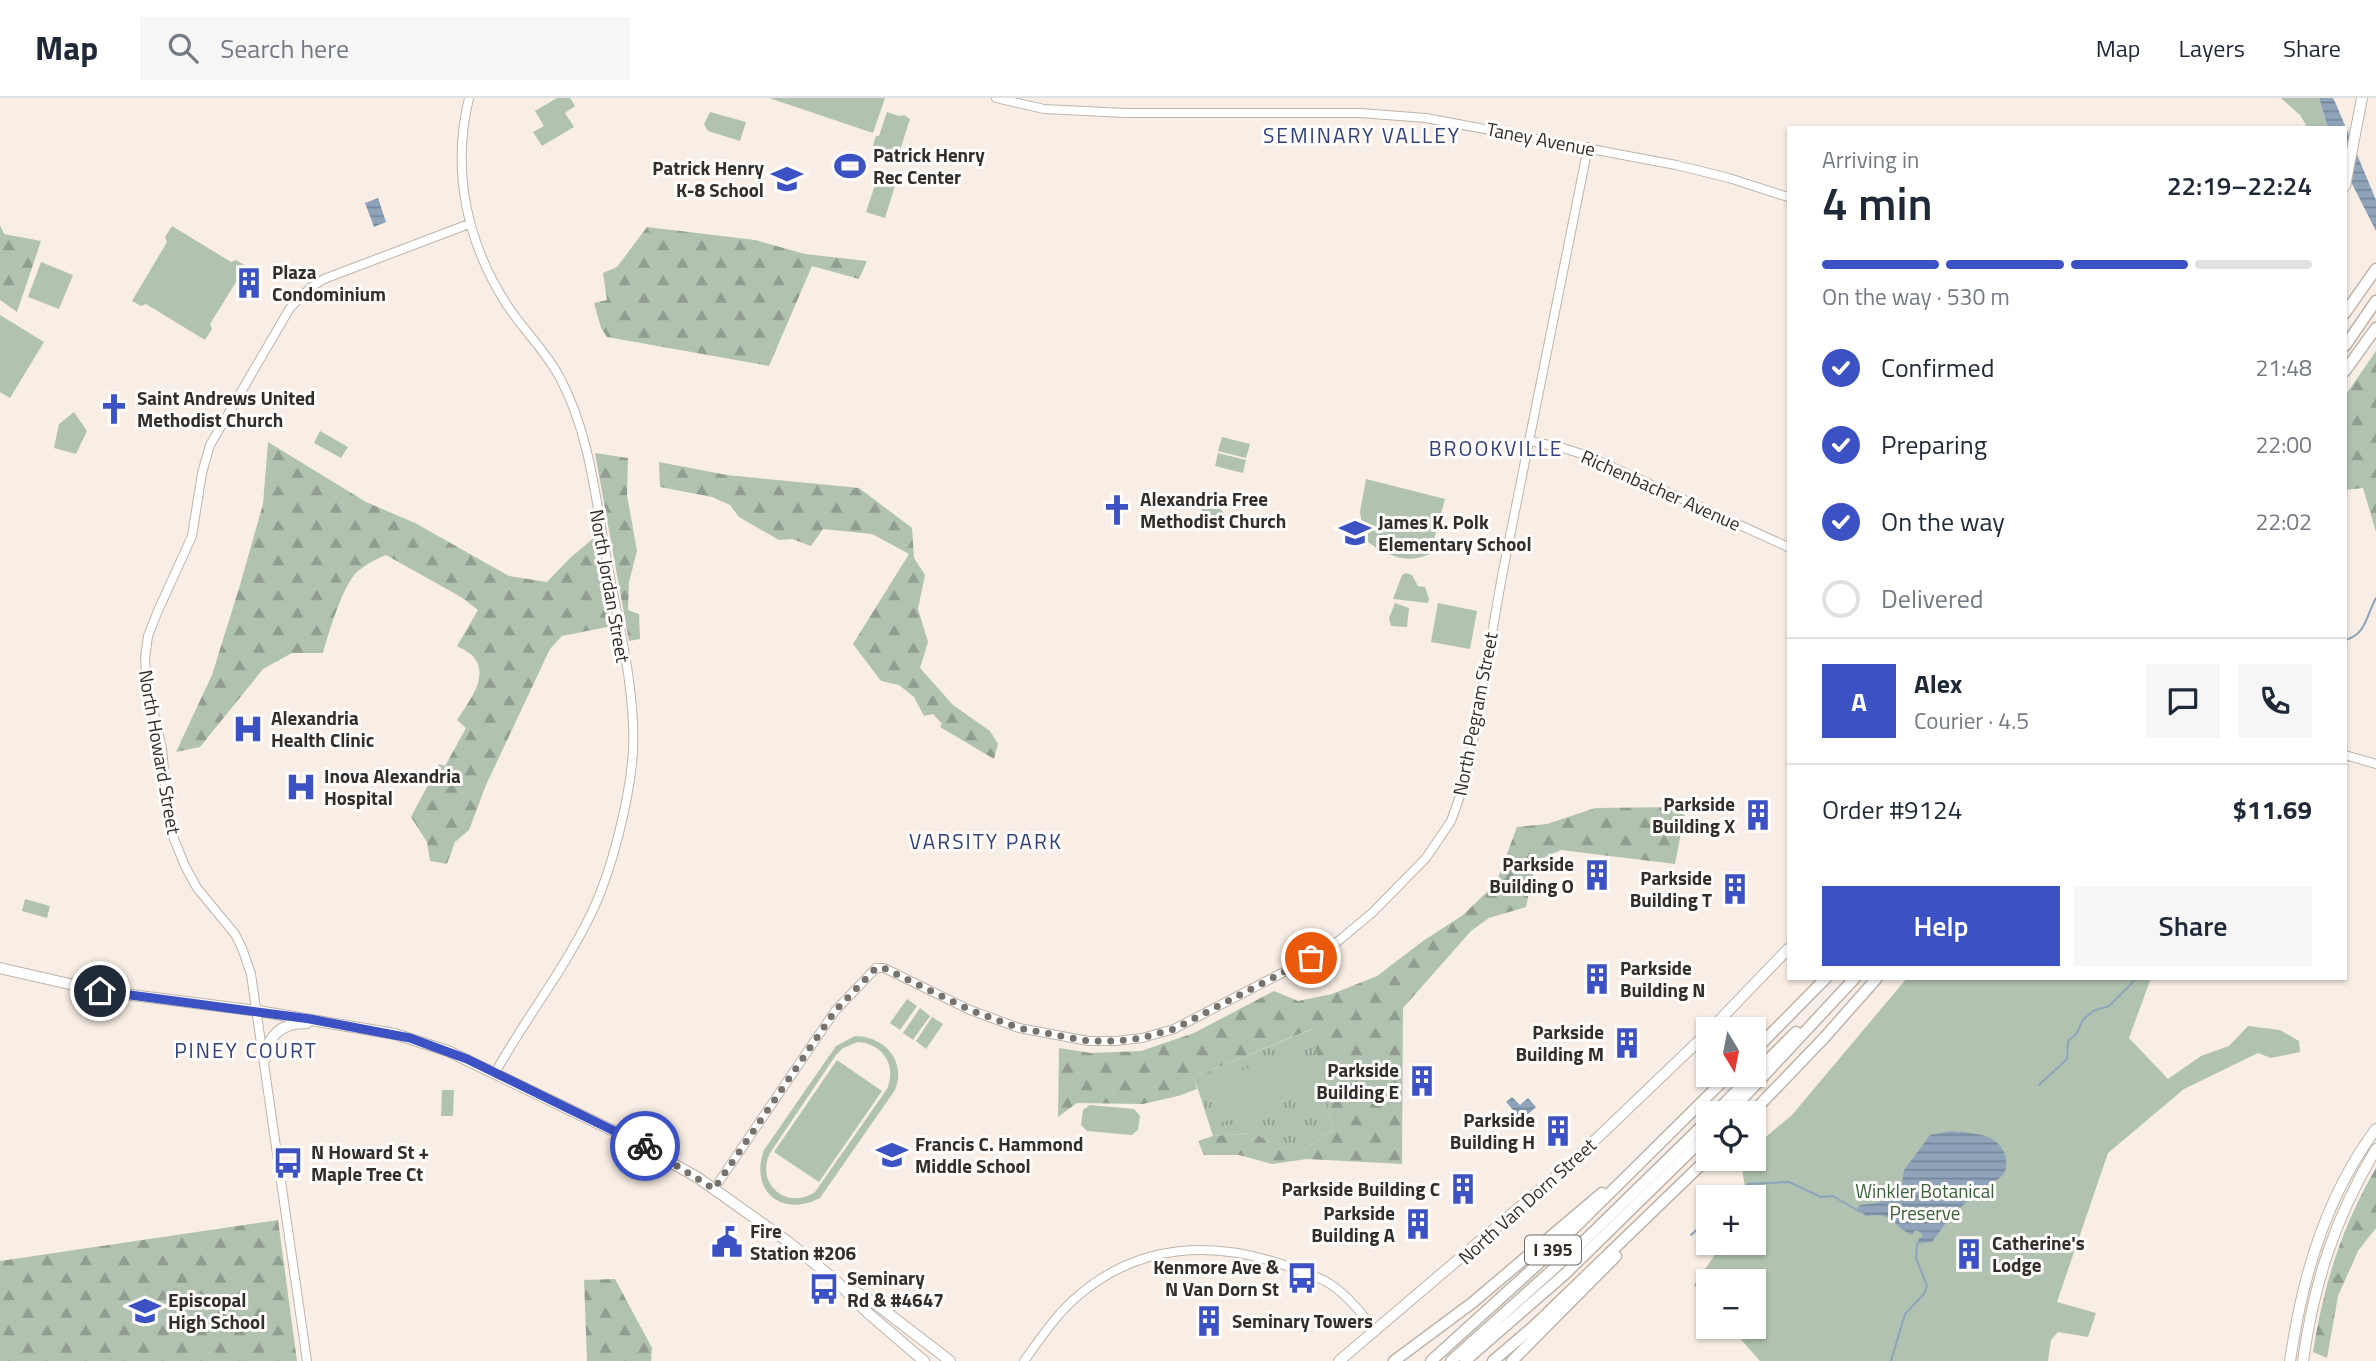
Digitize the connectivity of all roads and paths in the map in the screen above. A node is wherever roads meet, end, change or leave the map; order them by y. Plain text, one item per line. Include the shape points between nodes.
1 (469, 98) edge
2 (996, 98) edge
3 (2362, 98) edge
4 (1587, 148) junction
5 (2347, 177) edge
6 (1787, 197) edge
7 (469, 224) junction
8 (2376, 269) edge
9 (2376, 302) edge
10 (2347, 310) edge
11 (2376, 328) edge
12 (2347, 343) edge
13 (2347, 368) edge
14 (1530, 441) junction
15 (1787, 547) edge
16 (2347, 756) edge
17 (2376, 764) edge
18 (1787, 950) edge
19 (0, 968) edge
20 (1824, 980) edge
21 (1850, 980) edge
22 (1850, 980) edge
23 (1875, 980) edge
24 (258, 1011) junction
25 (1722, 1017) edge
26 (332, 1023) junction
27 (1766, 1039) edge
28 (1696, 1043) edge
29 (265, 1059) junction
30 (1766, 1061) edge
31 (495, 1073) junction
32 (1717, 1087) edge
33 (1740, 1087) edge
34 (1727, 1101) edge
35 (1739, 1101) edge
36 (1764, 1101) edge
37 (2376, 1129) edge
38 (1696, 1132) edge
39 (1671, 1135) junction
40 (1696, 1146) edge
41 (2376, 1149) edge
42 (1696, 1170) edge
43 (1696, 1171) edge
44 (714, 1189) junction
45 (835, 1280) junction
46 (876, 1304) junction
47 (869, 1314) junction
48 (1376, 1331) junction
49 (307, 1361) edge
50 (924, 1361) edge
51 (950, 1361) edge
52 (1024, 1361) edge
53 (1339, 1361) edge
54 (1394, 1361) edge
55 (1431, 1361) edge
56 (1451, 1361) edge
57 (1465, 1361) edge
58 (1493, 1361) edge
59 (1512, 1361) edge
60 (2290, 1361) edge
61 (2303, 1361) edge

1 - 7 street, North Jordan Street via 462,156
2 - 4 street, Taney Avenue via 1044,109 1125,113 1426,118
3 - 5 main road
4 - 6 street, Taney Avenue via 1697,170
4 - 14 street, North Pegram Street
7 - 24 street, North Howard Street via 324,279 290,308 210,445 192,536 148,636 144,666 162,748 174,839 197,888 242,948
7 - 31 street, North Jordan Street via 507,305 559,374 578,421 621,636 633,751 612,857 598,900
8 - 10 highway
9 - 12 highway
11 - 13 highway
14 - 15 street, Richenbacher Avenue via 1598,460
14 - 44 street, North Pegram Street via 1460,800 1426,858 1355,928 1311,958 1174,1029 1116,1041 1088,1041 1019,1028 876,968 835,1011
16 - 17 street
18 - 25 main road, North Van Dorn Street
19 - 24 main road via 100,991
20 - 27 highway
21 - 30 highway
22 - 35 highway
23 - 36 highway
24 - 26 main road
24 - 29 street, North Howard Street
26 - 29 main road via 283,1027 273,1036
26 - 31 main road via 419,1041
28 - 48 main road, North Van Dorn Street via 1568,1166
29 - 49 street, North Howard Street
31 - 44 main road via 643,1145
32 - 39 highway, I 395
33 - 34 highway
37 - 60 main road via 2340,1187 2323,1227 2303,1289
38 - 56 highway
39 - 54 highway via 1472,1303
39 - 55 highway, I 395
40 - 57 highway via 1565,1274
41 - 61 main road via 2345,1207 2327,1255 2312,1301
42 - 58 highway, I 395
43 - 59 highway
44 - 45 main road
45 - 46 main road
45 - 47 main road
46 - 47 main road
46 - 51 main road
47 - 50 main road
48 - 52 street via 1339,1291 1313,1275 1244,1253 1184,1250 1129,1264 1094,1283 1064,1309
48 - 53 main road, North Van Dorn Street

